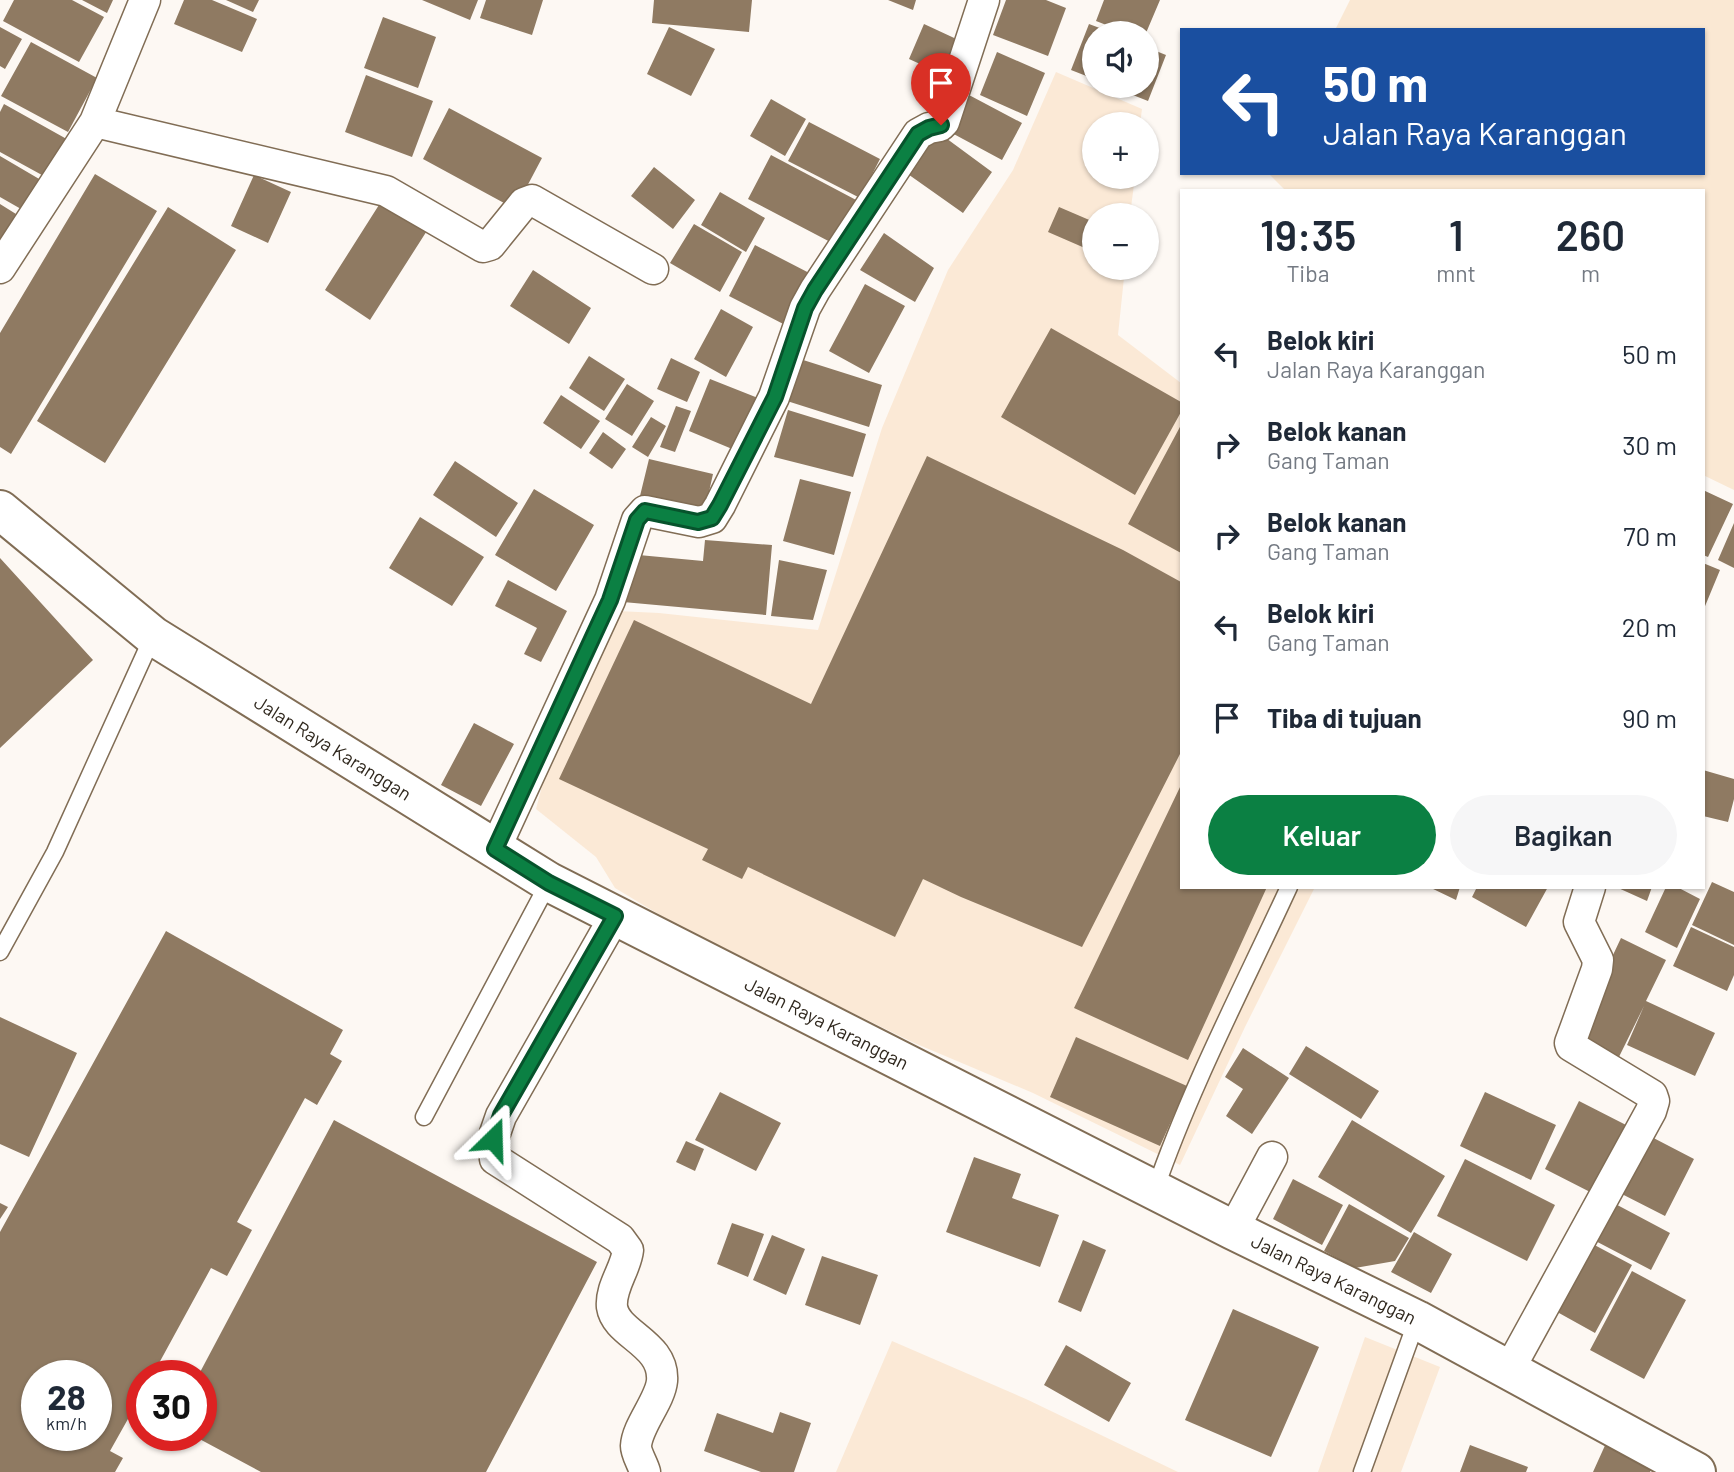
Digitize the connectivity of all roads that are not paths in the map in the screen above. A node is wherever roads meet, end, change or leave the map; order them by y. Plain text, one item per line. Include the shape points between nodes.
1 (145, 0) edge
2 (984, 0) edge
3 (95, 122) junction
4 (0, 268) edge
5 (653, 269) dead end
6 (0, 510) edge
7 (153, 636) junction
8 (495, 849) junction
9 (549, 883) junction
10 (1289, 889) edge
11 (1589, 889) edge
12 (615, 916) junction
13 (0, 952) edge
14 (424, 1117) dead end
15 (1272, 1157) dead end
16 (1156, 1190) junction
17 (1233, 1230) junction
18 (1417, 1320) junction
19 (1509, 1370) junction
20 (1689, 1471) edge
21 (645, 1472) edge
22 (1362, 1472) edge

1 - 3 street
2 - 8 street via 944,122 918,134 815,290 775,397 712,518 698,522 645,511 637,520 610,600
3 - 4 street
3 - 5 street via 386,191 483,247 532,200
6 - 7 street, Jalan Raya Karanggan
7 - 8 street, Jalan Raya Karanggan
7 - 13 lane via 55,852
8 - 9 street, Jalan Raya Karanggan
9 - 12 street, Jalan Raya Karanggan
9 - 14 lane
10 - 16 lane via 1203,1073
11 - 19 street via 1579,922 1598,963 1570,1043 1654,1101
12 - 16 street, Jalan Raya Karanggan
12 - 21 street via 501,1115 493,1139 495,1159 620,1239 628,1250 612,1306 615,1316 659,1359 662,1381 636,1445
15 - 17 street
16 - 17 street, Jalan Raya Karanggan
17 - 18 street, Jalan Raya Karanggan
18 - 19 street, Jalan Raya Karanggan
18 - 22 lane
19 - 20 street, Jalan Raya Karanggan

